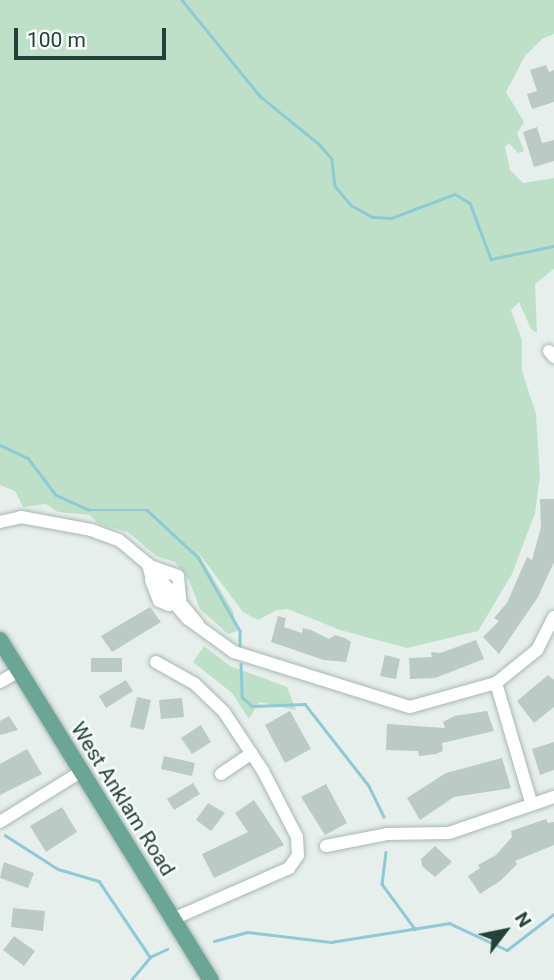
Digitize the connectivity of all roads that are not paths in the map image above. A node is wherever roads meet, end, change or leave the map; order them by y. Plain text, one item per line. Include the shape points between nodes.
1 (0, 522) edge
2 (554, 617) edge
3 (0, 640) edge
4 (156, 662) dead end
5 (19, 671) junction
6 (0, 682) edge
7 (496, 683) junction
8 (252, 753) junction
9 (82, 771) junction
10 (221, 774) dead end
11 (554, 797) edge
12 (531, 802) junction
13 (0, 822) edge
14 (326, 846) dead end
15 (173, 919) junction
16 (211, 980) edge

1 - 7 street via 22,517 119,540 198,624 234,652 253,660 410,707
2 - 7 street via 537,650
3 - 5 main road, West Anklam Road
4 - 8 street via 208,694
5 - 6 street
5 - 9 main road, West Anklam Road
7 - 12 street
8 - 10 street
8 - 15 street via 303,856 289,868
9 - 13 street
9 - 15 main road, West Anklam Road
11 - 12 street
12 - 14 street via 462,829 354,838
15 - 16 main road, West Anklam Road

